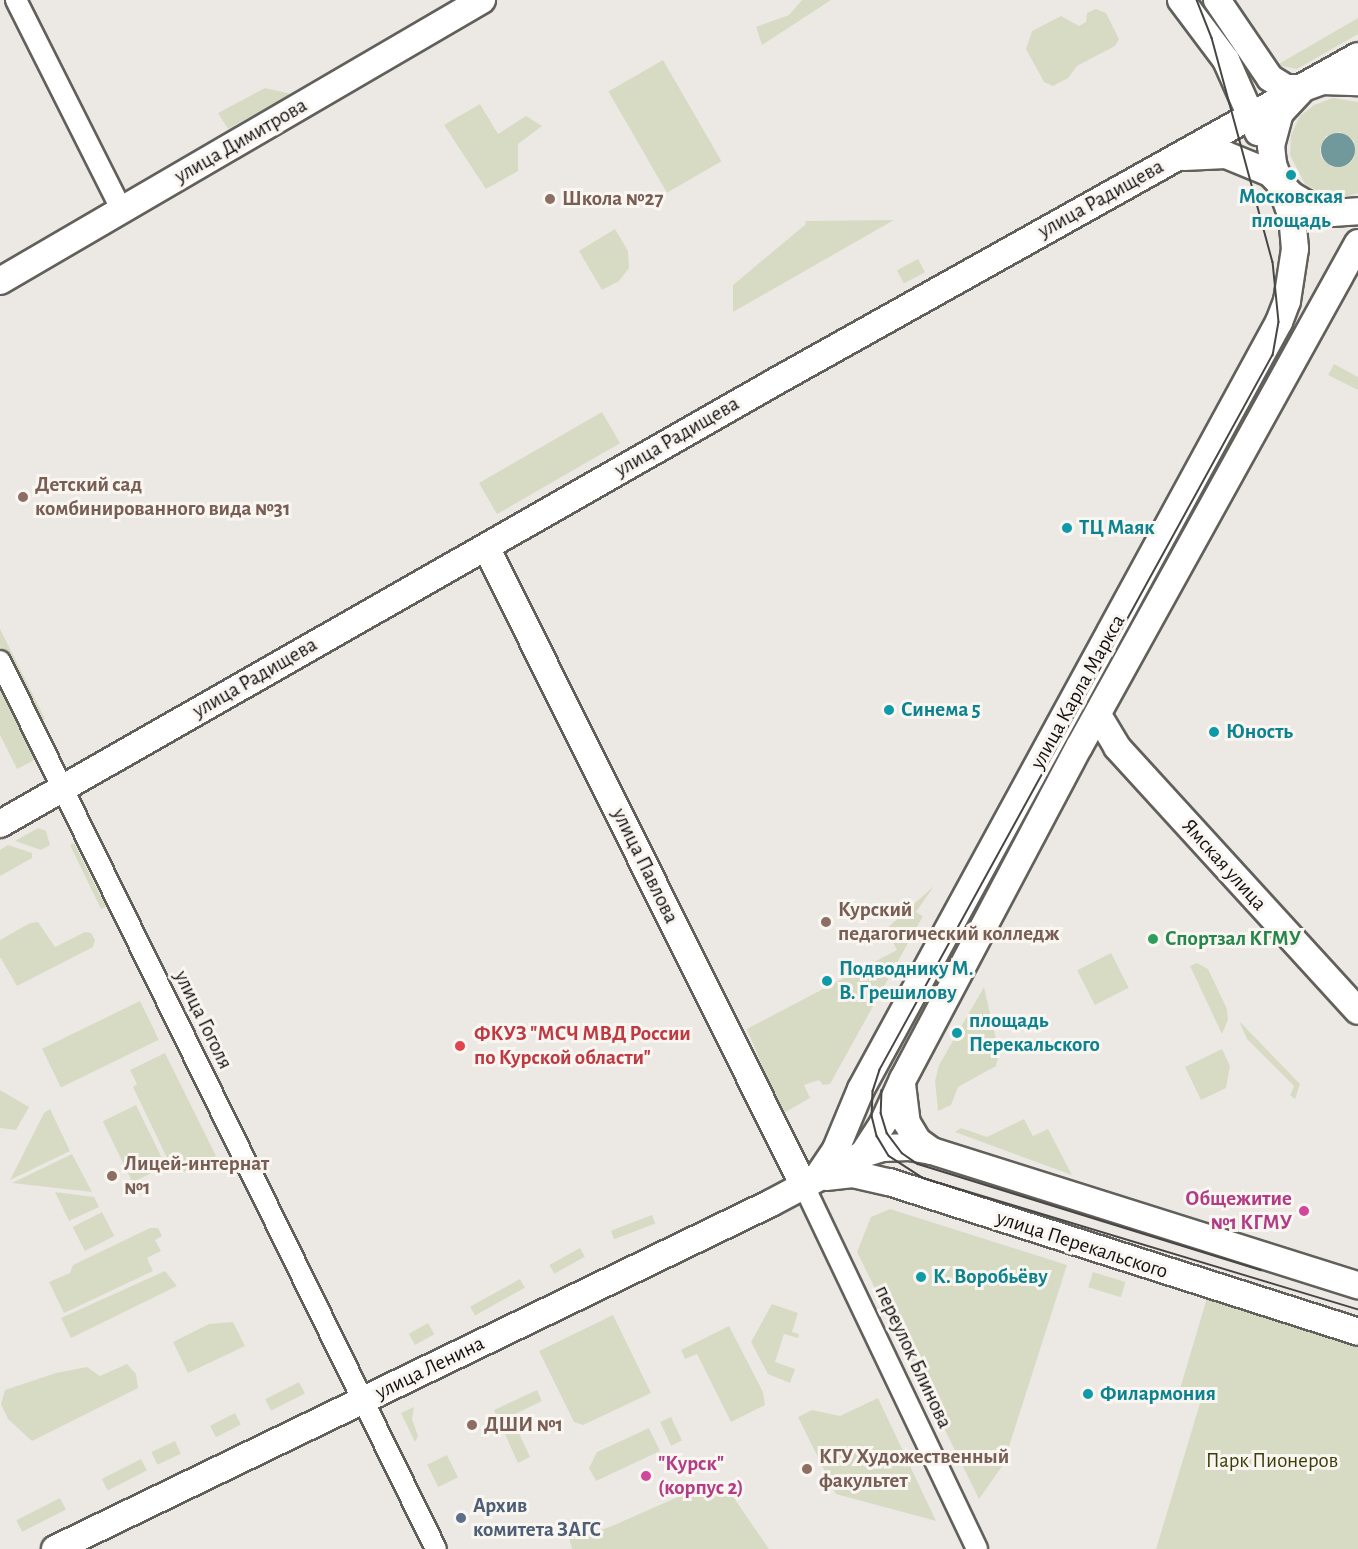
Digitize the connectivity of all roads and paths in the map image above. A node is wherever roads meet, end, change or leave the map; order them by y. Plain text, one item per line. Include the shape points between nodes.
1 (16, 0) edge
2 (482, 0) edge
3 (1180, 0) edge
4 (1217, 0) edge
5 (1358, 56) edge
6 (1358, 82) edge
7 (1303, 87) junction
8 (1251, 116) junction
9 (1164, 164) junction
10 (1280, 182) junction
11 (122, 211) junction
12 (1358, 211) edge
13 (1358, 243) edge
14 (0, 281) edge
15 (486, 547) junction
16 (0, 661) edge
17 (1098, 715) junction
18 (62, 789) junction
19 (0, 824) edge
20 (1358, 1011) edge
21 (903, 1079) junction
22 (861, 1089) junction
23 (932, 1151) junction
24 (863, 1154) junction
25 (805, 1185) junction
26 (905, 1187) junction
27 (1358, 1285) edge
28 (1358, 1332) edge
29 (363, 1400) junction
30 (55, 1549) edge
31 (435, 1549) edge
32 (977, 1549) edge

1 - 11 street
2 - 11 main road, улица Димитрова
3 - 8 main road via 1226,60
4 - 7 main road via 1270,78 1286,88
5 - 7 main road, улица Радищева
6 - 7 main road via 1332,80
7 - 8 main road, улица Радищева
7 - 10 main road via 1288,100 1275,128 1273,164
8 - 9 main road, улица Радищева
8 - 10 main road
9 - 10 main road via 1186,156 1226,155 1254,164
9 - 15 main road, улица Радищева
10 - 12 main road via 1291,195 1317,210
10 - 22 main road, улица Карла Маркса via 1292,217 1295,249 1287,302 1275,330
11 - 14 main road, улица Димитрова
13 - 17 main road, улица Карла Маркса
15 - 18 main road, улица Радищева
15 - 25 main road, улица Павлова
16 - 18 street, улица Гоголя
17 - 20 main road, Ямская улица via 1117,747
17 - 21 main road, улица Карла Маркса
18 - 19 main road, улица Радищева
18 - 29 street, улица Гоголя
21 - 23 main road via 901,1096 907,1123 918,1141
21 - 24 main road, улица Карла Маркса via 883,1124
22 - 24 main road via 856,1115
22 - 25 main road, улица Карла Маркса via 827,1166
23 - 24 main road, улица Перекальского via 895,1146
23 - 27 main road, улица Перекальского
24 - 25 main road
24 - 26 main road via 881,1175
25 - 26 main road, улица Перекальского via 829,1176 853,1174
25 - 29 main road, улица Ленина
25 - 32 street, переулок Блинова
26 - 28 main road, улица Перекальского
29 - 30 main road, улица Ленина
29 - 31 street, улица Гоголя

